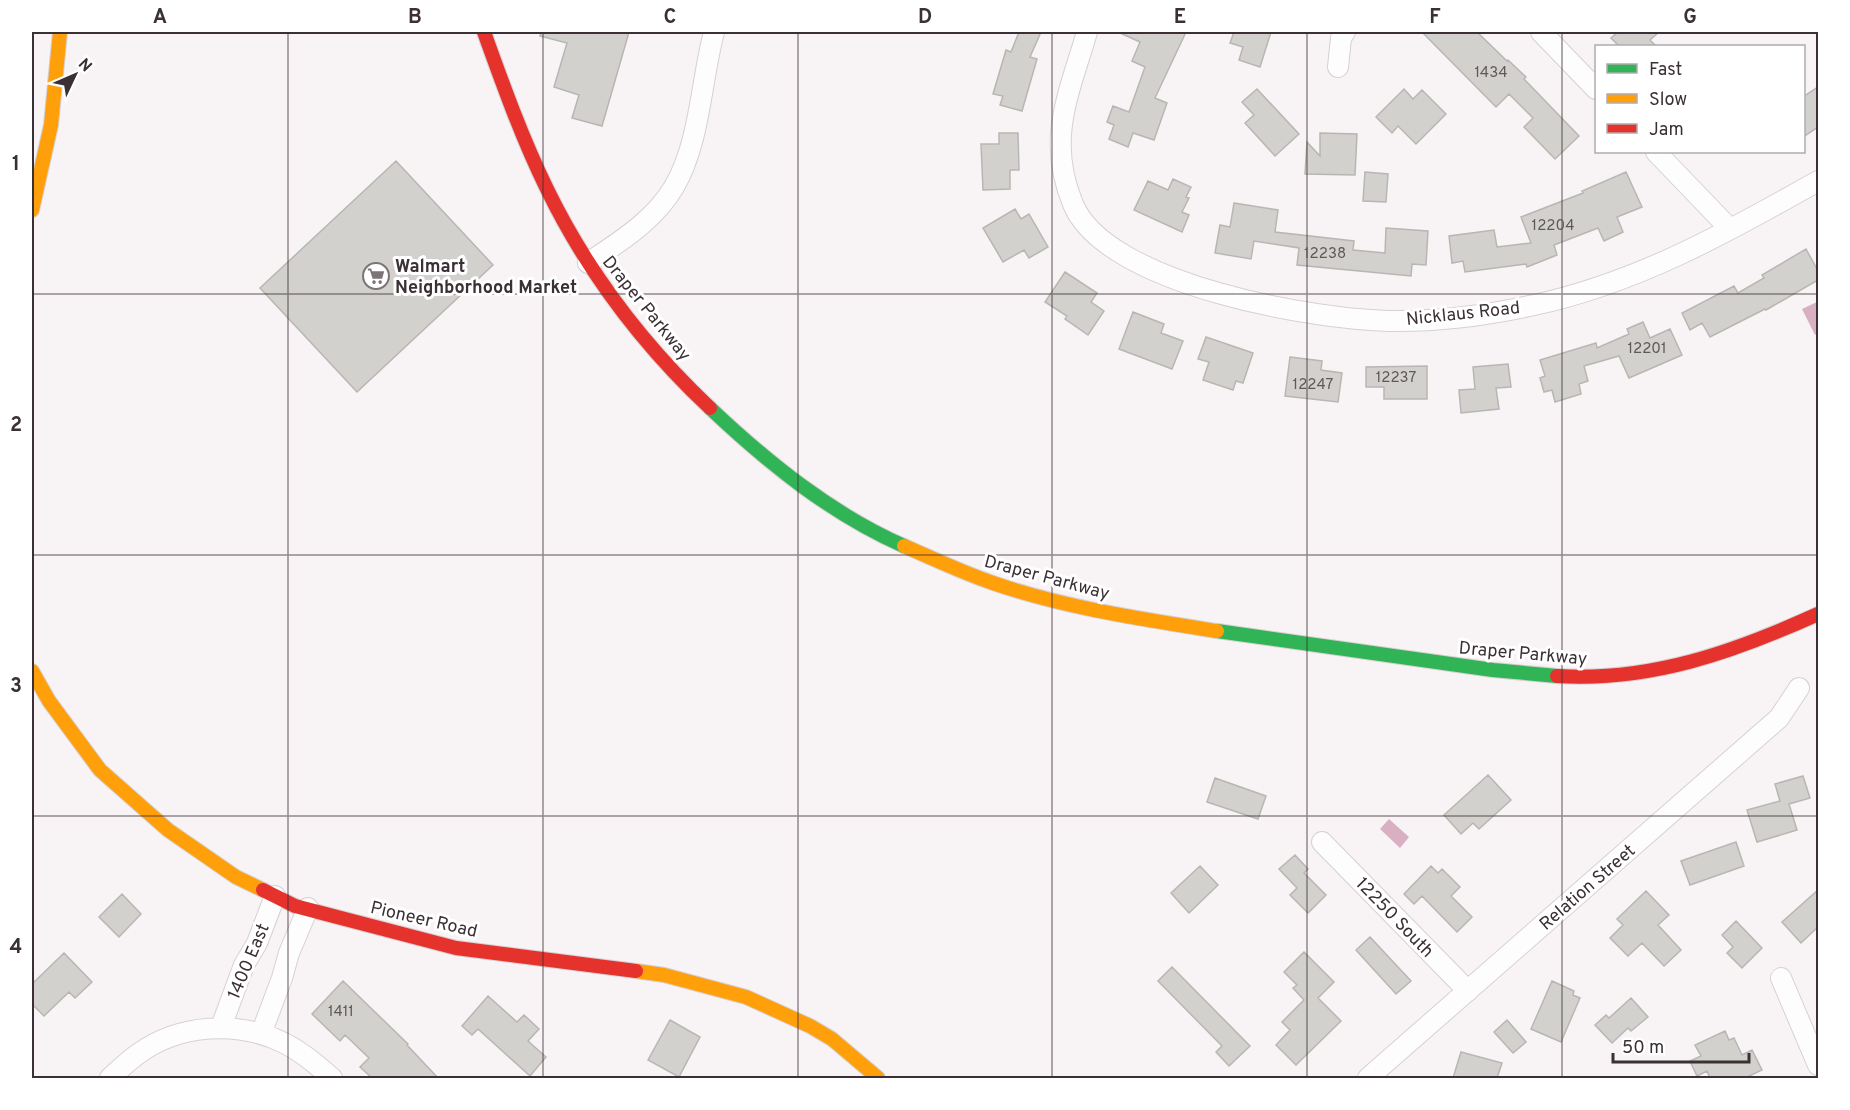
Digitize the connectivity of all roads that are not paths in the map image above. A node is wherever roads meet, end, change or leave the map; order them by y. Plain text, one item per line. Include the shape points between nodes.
1 (60, 32) edge
2 (484, 32) edge
3 (714, 32) edge
4 (1086, 32) edge
5 (1345, 32) edge
6 (1541, 32) edge
7 (1338, 67) dead end
8 (1595, 88) edge
9 (1657, 153) edge
10 (1818, 181) edge
11 (32, 210) edge
12 (1730, 229) junction
13 (588, 263) junction
14 (1818, 614) edge
15 (32, 671) edge
16 (1799, 688) dead end
17 (1322, 842) dead end
18 (275, 896) junction
19 (308, 908) junction
20 (1781, 978) dead end
21 (1468, 991) junction
22 (221, 1027) junction
23 (261, 1034) junction
24 (1816, 1055) edge
25 (110, 1078) edge
26 (332, 1078) edge
27 (878, 1078) edge
28 (1368, 1078) edge

1 - 11 main road via 51,125
2 - 13 main road, Draper Parkway via 538,168
3 - 13 street via 689,155 674,188 633,232
4 - 12 street, Nicklaus Road via 1061,121 1059,154 1074,207 1094,234 1121,254 1166,275 1249,301 1351,319 1396,321 1491,313 1535,305 1633,275
5 - 7 street
6 - 8 street
9 - 12 street
10 - 12 street, Nicklaus Road
13 - 14 main road, Draper Parkway via 618,306 690,389 796,482 874,532 1008,588 1103,612 1246,635 1503,672 1582,677 1675,667 1722,654
15 - 18 main road, Pioneer Road via 100,770 168,830 236,877
16 - 21 street, Relation Street via 1779,718
17 - 21 street, 12250 South
18 - 19 main road, Pioneer Road
18 - 22 street, 1400 East
19 - 23 street, 1400 East
19 - 27 main road, Pioneer Road via 456,948 664,975 746,997 832,1039
20 - 24 street
21 - 28 street, Relation Street
22 - 23 street
22 - 25 street via 187,1031 154,1044
23 - 26 street via 302,1054

